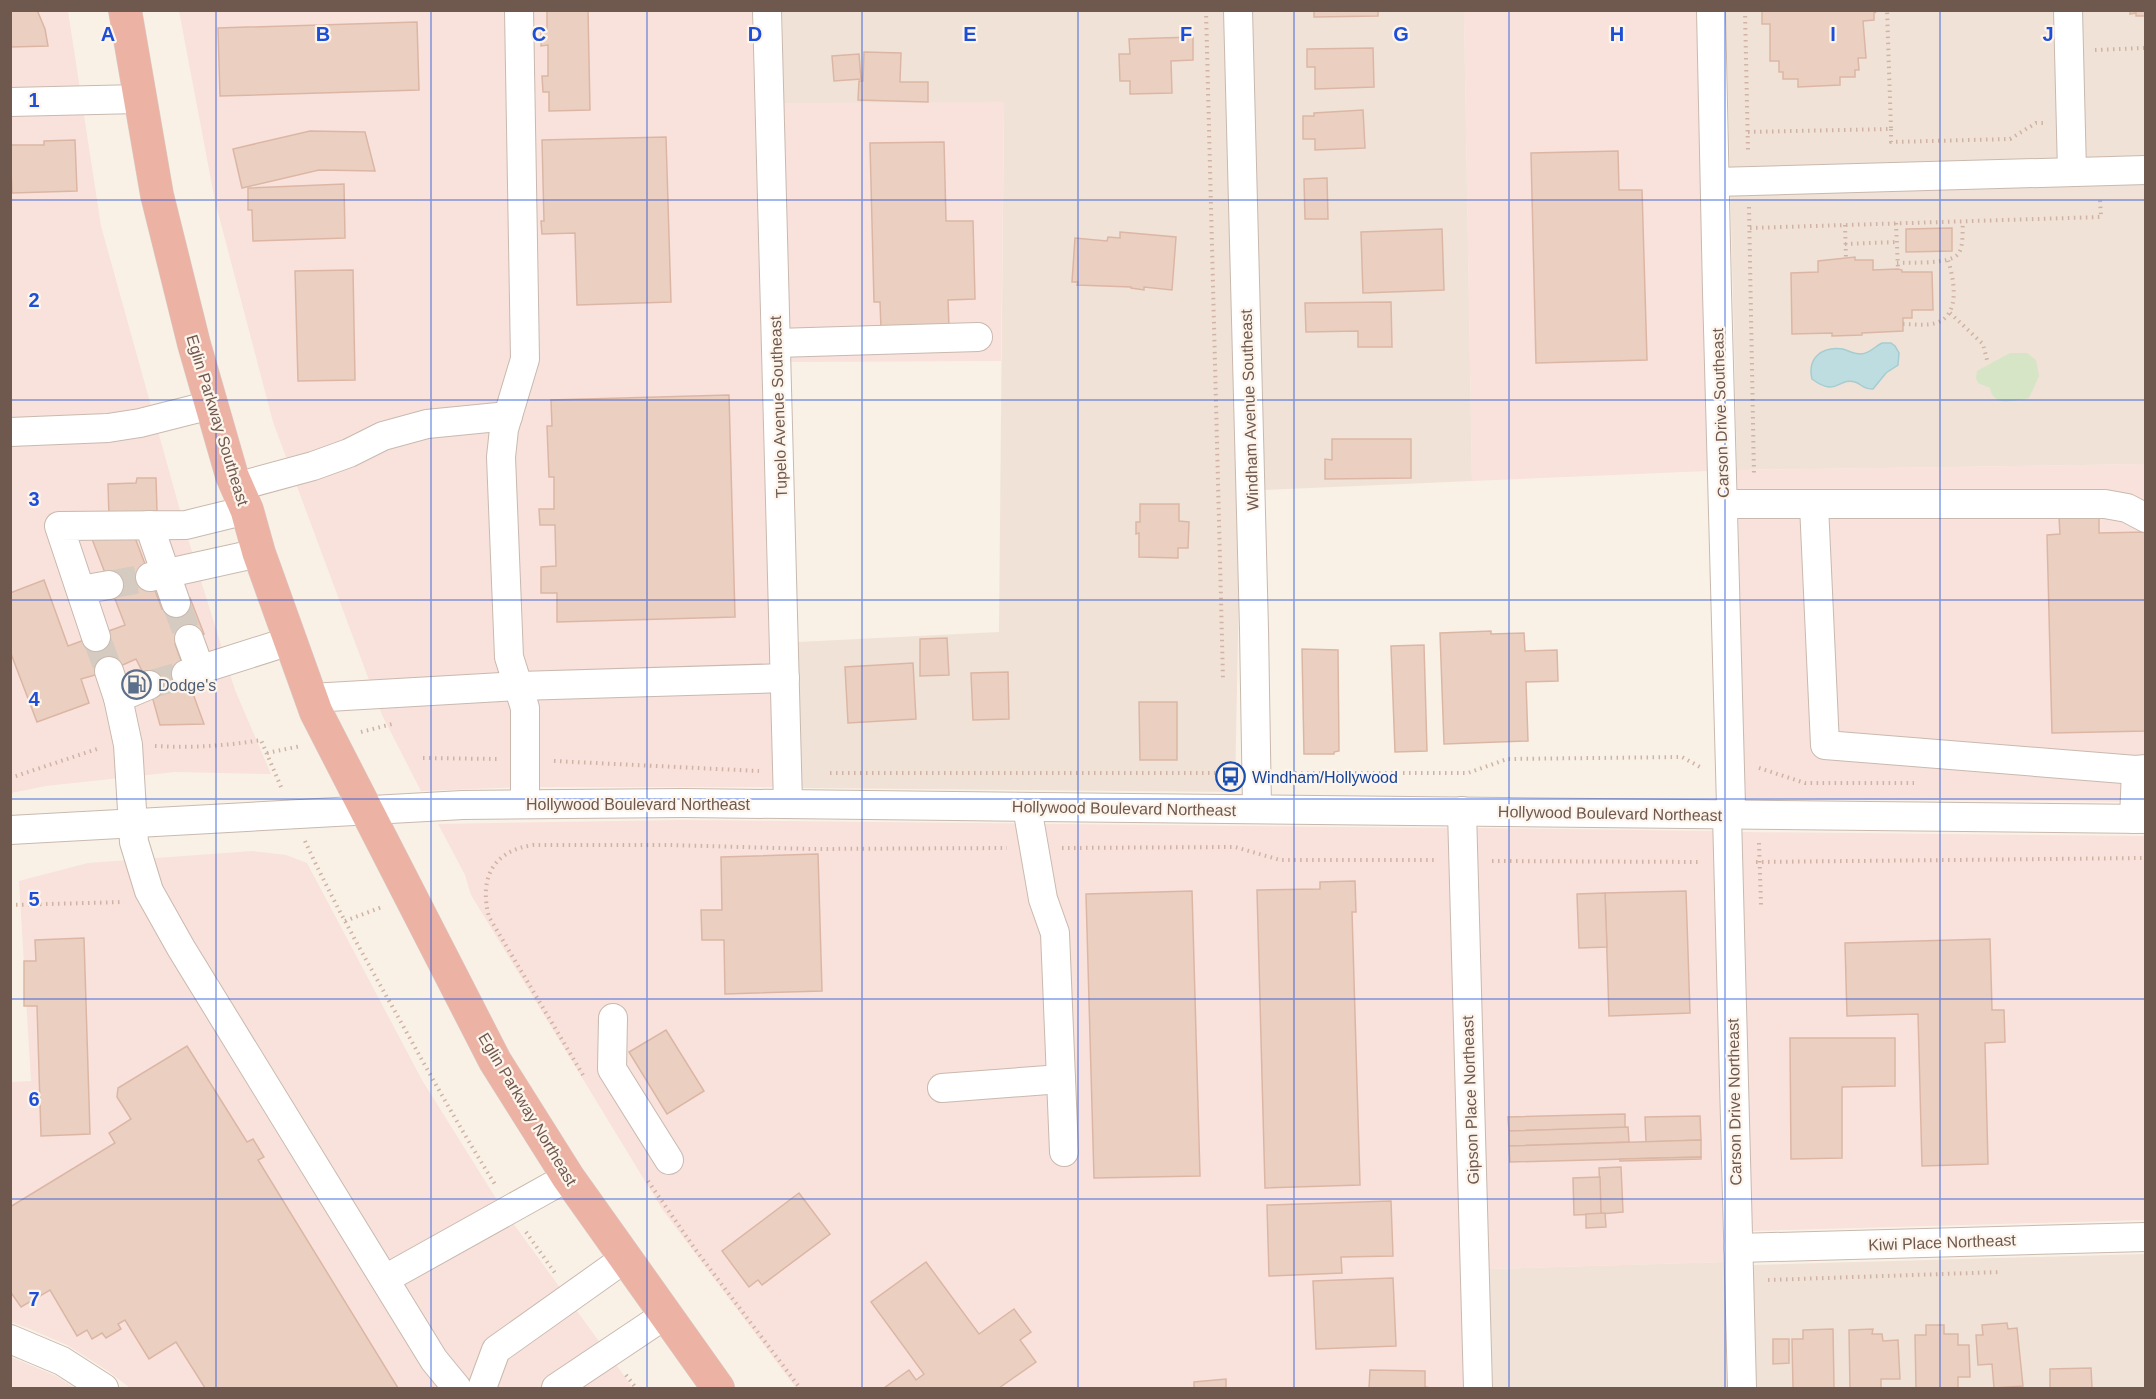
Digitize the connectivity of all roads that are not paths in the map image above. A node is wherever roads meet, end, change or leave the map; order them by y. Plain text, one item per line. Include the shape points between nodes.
1 (125, 10) edge
2 (519, 10) edge
3 (767, 10) edge
4 (1238, 10) edge
5 (1711, 10) edge
6 (2068, 10) edge
7 (139, 99) junction
8 (10, 102) edge
9 (2145, 170) edge
10 (2072, 172) junction
11 (1715, 182) junction
12 (978, 337) dead end
13 (776, 344) junction
14 (211, 405) junction
15 (508, 416) junction
16 (10, 432) edge
17 (242, 499) junction
18 (1723, 504) junction
19 (1814, 505) junction
20 (2145, 518) edge
21 (149, 525) junction
22 (259, 553) junction
23 (158, 575) junction
24 (109, 585) tunnel mouth
25 (81, 590) junction
26 (176, 603) tunnel mouth
27 (96, 637) tunnel mouth
28 (189, 639) tunnel mouth
29 (290, 641) junction
30 (109, 671) tunnel mouth
31 (785, 678) junction
32 (149, 686) tunnel mouth
33 (519, 686) junction
34 (118, 698) junction
35 (311, 699) junction
36 (2141, 770) edge
37 (525, 804) junction
38 (788, 804) junction
39 (1027, 807) junction
40 (1257, 810) junction
41 (1462, 811) junction
42 (367, 812) junction
43 (1727, 814) junction
44 (2140, 819) edge
45 (133, 822) junction
46 (102, 824) junction
47 (10, 830) edge
48 (10, 849) edge
49 (613, 1018) dead end
50 (1061, 1079) junction
51 (942, 1088) dead end
52 (1064, 1152) dead end
53 (669, 1160) dead end
54 (568, 1177) junction
55 (2145, 1237) edge
56 (1738, 1248) junction
57 (624, 1259) junction
58 (385, 1279) junction
59 (665, 1315) junction
60 (10, 1340) edge
61 (104, 1389) edge
62 (457, 1389) edge
63 (482, 1389) edge
64 (556, 1389) edge
65 (718, 1389) edge
66 (1478, 1389) edge
67 (1742, 1389) edge

1 - 7 highway, Eglin Parkway Southeast
2 - 15 street via 525,359
3 - 13 street, Tupelo Avenue Southeast
4 - 40 street, Windham Avenue Southeast
5 - 11 street, Carson Drive Southeast
6 - 10 street
7 - 8 street
7 - 14 highway, Eglin Parkway Southeast via 157,195
9 - 10 street
10 - 11 street
11 - 18 street, Carson Drive Southeast
12 - 13 street
13 - 31 street, Tupelo Avenue Southeast
14 - 16 street via 108,428
14 - 17 highway, Eglin Parkway Southeast
15 - 17 street via 427,424 383,436
15 - 33 street via 501,457 509,657
17 - 21 street via 186,525
17 - 22 highway, Eglin Parkway Southeast
18 - 19 street
18 - 43 street, Carson Drive Southeast via 1731,806
19 - 20 street via 2105,504 2127,508
19 - 36 street via 1825,745
21 - 23 street
21 - 25 street via 59,526
22 - 23 street
22 - 29 highway, Eglin Parkway Southeast
23 - 26 street
24 - 25 street
25 - 27 street
28 - 29 street via 193,672
29 - 35 highway, Eglin Parkway Southeast
30 - 34 street
31 - 33 street
31 - 38 street, Tupelo Avenue Southeast
32 - 34 street
33 - 35 street
33 - 37 street via 525,708
34 - 45 street via 128,744
35 - 42 highway, Eglin Parkway Southeast
36 - 44 street
37 - 38 street, Hollywood Boulevard Northeast
37 - 42 street, Hollywood Boulevard Northeast
38 - 39 street, Hollywood Boulevard Northeast
39 - 40 street, Hollywood Boulevard Northeast
39 - 50 street via 1043,899 1055,933
40 - 41 street, Hollywood Boulevard Northeast
41 - 43 street, Hollywood Boulevard Northeast
41 - 66 street, Gipson Place Northeast
42 - 45 street, Hollywood Boulevard Northeast
42 - 54 highway, Eglin Parkway Northeast via 495,1061
43 - 44 street, Hollywood Boulevard Northeast
43 - 56 street, Carson Drive Northeast
45 - 46 street, Hollywood Boulevard Northeast
45 - 58 street via 134,842 155,902
46 - 47 street, Hollywood Boulevard Northeast
46 - 48 street, Hollywood Boulevard Northeast
49 - 53 street via 612,1070
50 - 51 street
50 - 52 street
54 - 57 highway, Eglin Parkway Northeast
54 - 58 street
55 - 56 street, Kiwi Place Northeast
56 - 67 street, Carson Drive Northeast
57 - 59 highway, Eglin Parkway Northeast
57 - 63 street via 496,1350
58 - 62 street via 434,1360
59 - 64 street
59 - 65 highway, Eglin Parkway Northeast
60 - 61 street via 62,1361

